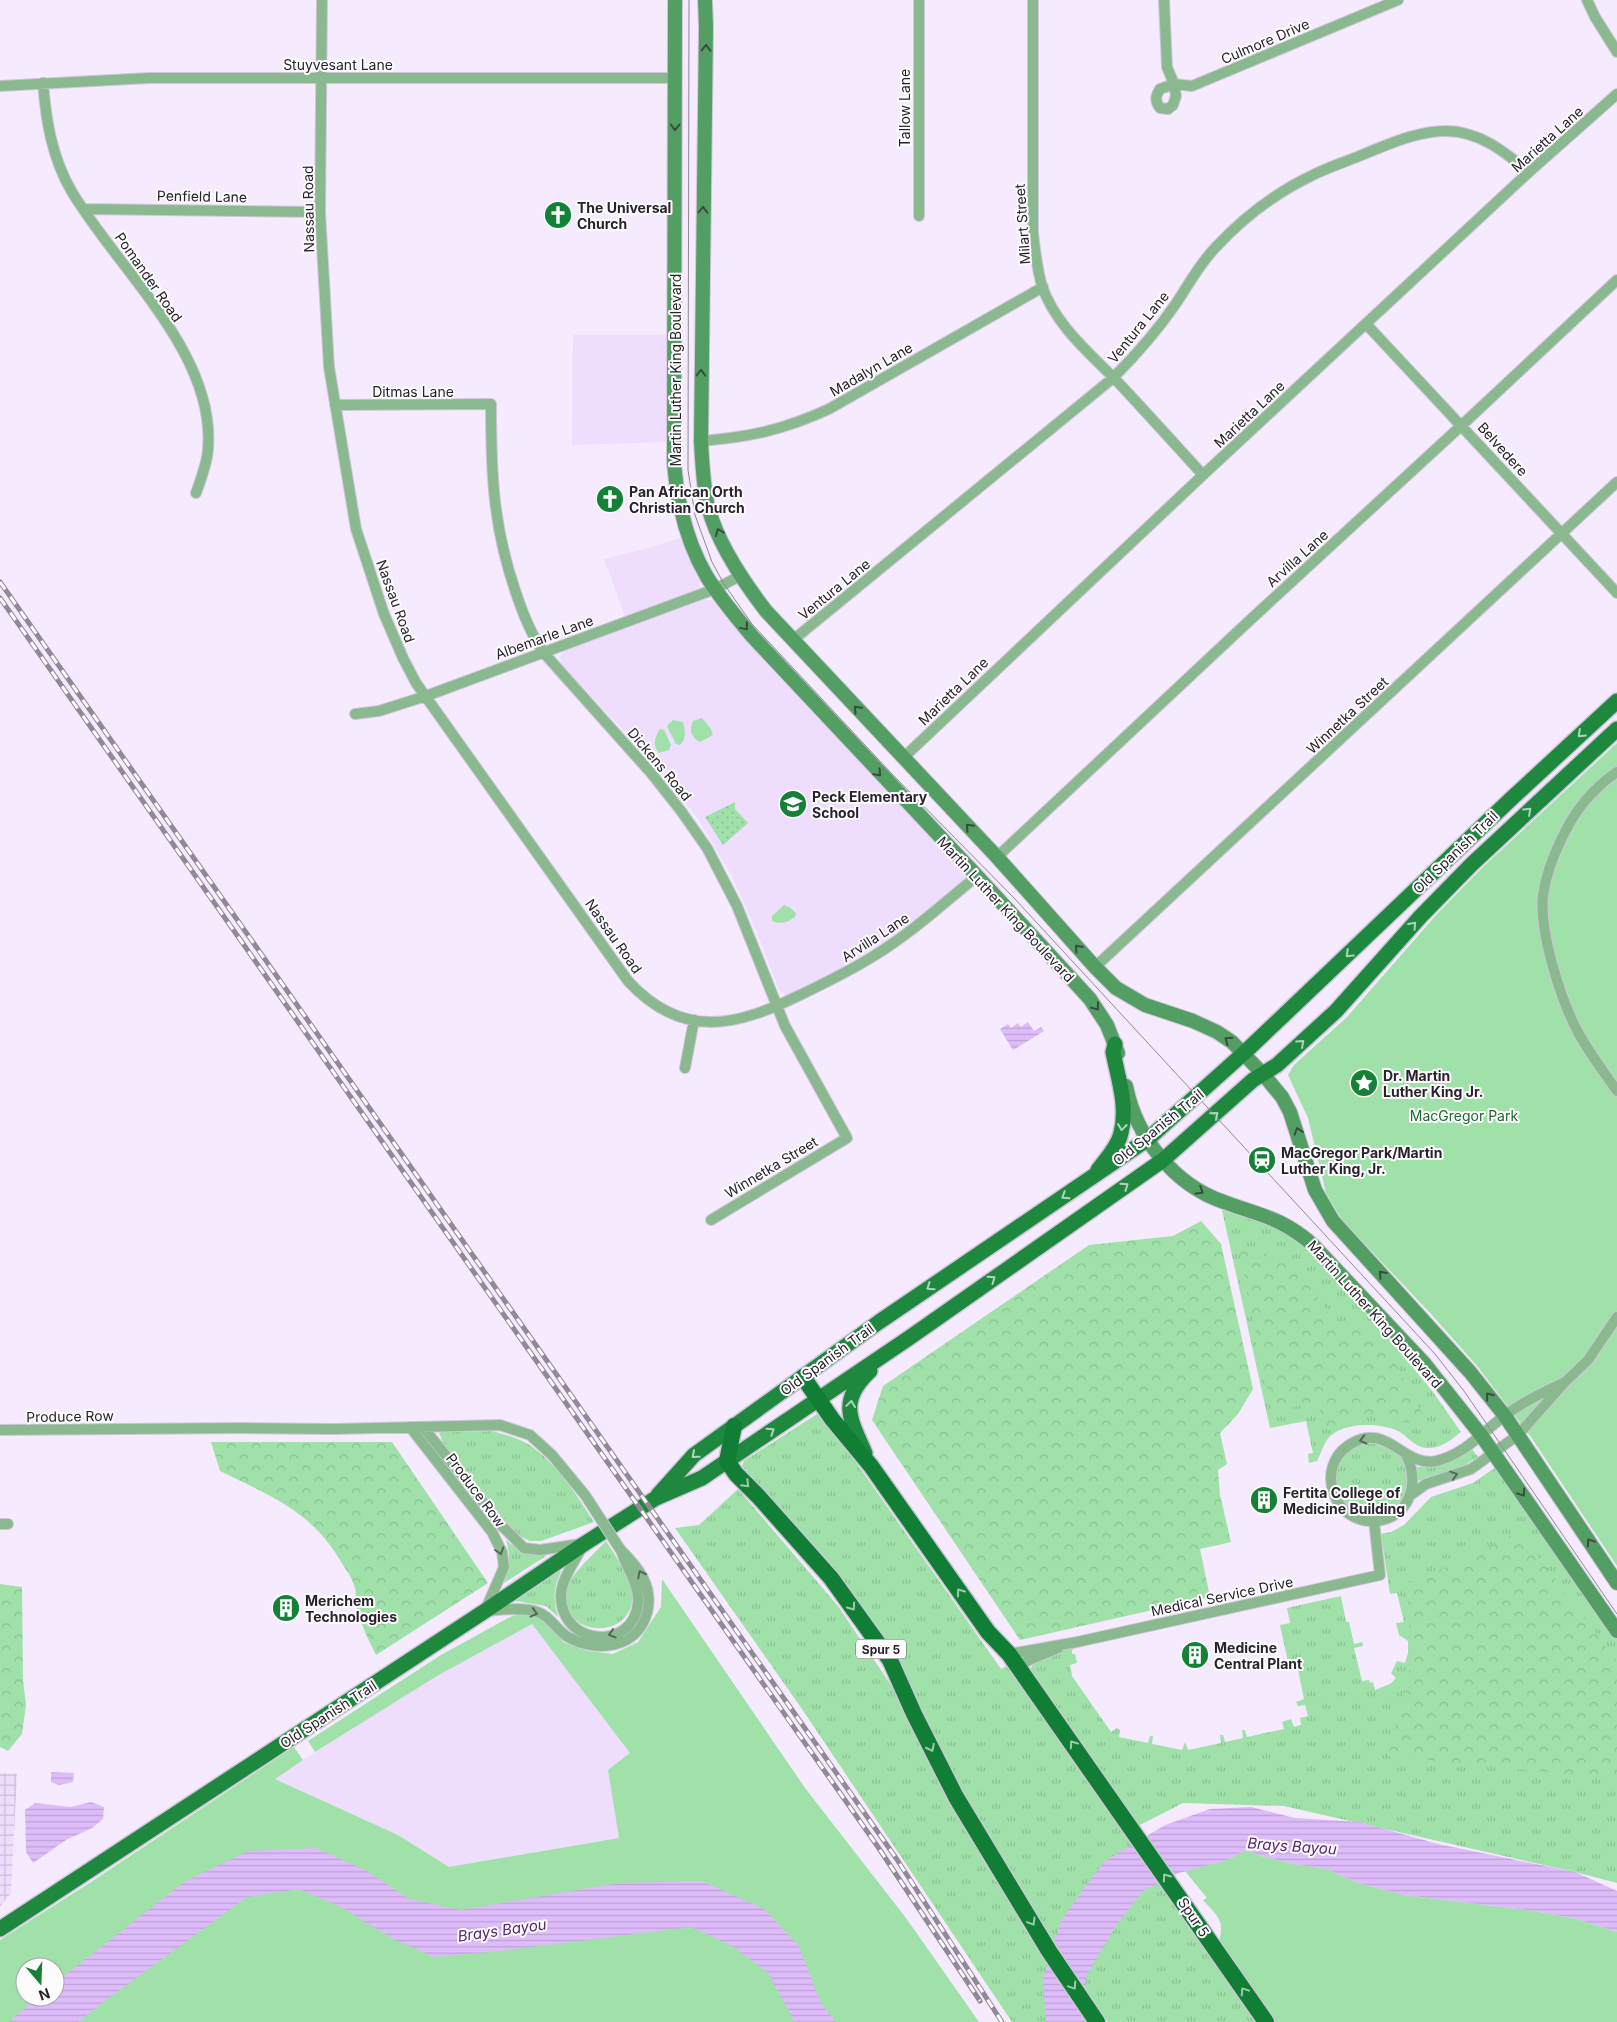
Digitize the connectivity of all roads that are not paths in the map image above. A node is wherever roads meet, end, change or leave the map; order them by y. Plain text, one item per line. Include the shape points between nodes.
1 (322, 0) edge
2 (675, 0) edge
3 (705, 0) edge
4 (919, 0) edge
5 (1033, 0) edge
6 (1164, 0) edge
7 (1398, 0) edge
8 (1587, 0) edge
9 (1617, 52) edge
10 (321, 77) junction
11 (676, 78) junction
12 (43, 83) junction
13 (1174, 84) junction
14 (0, 86) edge
15 (1617, 94) edge
16 (1529, 172) junction
17 (84, 209) junction
18 (320, 212) junction
19 (919, 216) dead end
20 (1617, 280) edge
21 (1043, 287) junction
22 (1367, 325) junction
23 (1113, 378) junction
24 (491, 404) joint
25 (335, 405) junction
26 (1462, 425) junction
27 (700, 441) junction
28 (1203, 475) junction
29 (1617, 482) edge
30 (196, 493) dead end
31 (1562, 534) junction
32 (740, 576) junction
33 (715, 589) junction
34 (1617, 593) edge
35 (793, 640) junction
36 (543, 652) junction
37 (426, 696) junction
38 (1617, 701) edge
39 (355, 714) dead end
40 (1617, 729) edge
41 (903, 758) junction
42 (1617, 772) edge
43 (997, 857) junction
44 (977, 876) junction
45 (1095, 967) junction
46 (777, 1006) junction
47 (694, 1020) junction
48 (1115, 1044) junction
49 (1244, 1053) junction
50 (686, 1068) dead end
51 (1263, 1074) junction
52 (1617, 1091) edge
53 (846, 1138) joint
54 (1148, 1139) junction
55 (1162, 1160) junction
56 (1092, 1178) junction
57 (711, 1220) dead end
58 (1617, 1317) edge
59 (909, 1338) junction
60 (803, 1377) junction
61 (1565, 1382) junction
62 (818, 1400) junction
63 (1505, 1416) junction
64 (734, 1426) junction
65 (410, 1427) junction
66 (423, 1427) junction
67 (0, 1430) edge
68 (1481, 1435) junction
69 (1518, 1435) junction
70 (1494, 1453) junction
71 (1406, 1456) junction
72 (727, 1461) junction
73 (871, 1466) junction
74 (1412, 1494) junction
75 (656, 1498) junction
76 (1374, 1521) junction
77 (584, 1544) junction
78 (620, 1549) junction
79 (1617, 1583) edge
80 (486, 1612) junction
81 (1617, 1631) edge
82 (1069, 1643) junction
83 (1014, 1660) junction
84 (0, 1929) edge
85 (1097, 2022) edge
86 (1266, 2022) edge

1 - 10 street, Nassau Road
2 - 11 main road, Martin Luther King Boulevard
27 -> 3 main road, Martin Luther King Boulevard
4 - 19 street, Tallow Lane
5 - 21 street, Milart Street via 1033,233
6 - 13 street via 1166,67
7 - 13 street, Culmore Drive via 1192,86
8 - 9 street
10 - 11 street, Stuyvesant Lane
10 - 12 street, Stuyvesant Lane via 149,78
10 - 18 street, Nassau Road
11 -> 33 main road, Martin Luther King Boulevard via 676,482 688,533
12 - 14 street, Stuyvesant Lane
12 - 17 street, Pomander Road via 53,148 72,192
13 - 13 street via 1176,96 1173,105 1168,109 1160,108 1156,103 1160,89
15 - 16 street, Marietta Lane
16 - 22 street, Marietta Lane
16 - 23 street, Ventura Lane via 1491,144 1446,131 1416,135 1313,175 1256,210 1215,248 1159,327
17 - 18 street, Penfield Lane
17 - 30 street, Pomander Road via 170,330 200,386 206,409 208,450
18 - 25 street, Nassau Road via 328,348
20 - 26 street, Arvilla Lane
21 - 23 street, Milart Street via 1070,333
21 - 27 street, Madalyn Lane via 804,421 752,436
22 - 26 street, Belvedere
22 - 28 street, Marietta Lane
23 - 28 street, Milart Street
23 - 35 street, Ventura Lane
24 - 25 street, Ditmas Lane
24 - 36 street, Dickens Road via 491,460 498,531 522,610
25 - 37 street, Nassau Road via 353,514 372,580 403,658
26 - 31 street, Belvedere
26 - 43 street, Arvilla Lane
32 -> 27 main road, Martin Luther King Boulevard via 707,504
28 - 41 street, Marietta Lane
29 - 31 street, Winnetka Street
31 - 34 street, Belvedere
31 - 45 street, Winnetka Street
32 - 33 street, Albemarle Lane
32 - 35 main road, Martin Luther King Boulevard
33 - 36 street, Albemarle Lane
33 -> 44 main road, Martin Luther King Boulevard via 752,636
41 -> 35 main road, Martin Luther King Boulevard
36 - 37 street, Albemarle Lane
36 - 46 street, Dickens Road via 651,773 706,848 737,906
37 - 39 street, Albemarle Lane via 379,711
37 - 47 street, Nassau Road via 628,981 653,1004 671,1014
38 -> 49 main road, Old Spanish Trail via 1510,798
51 -> 40 main road, Old Spanish Trail via 1336,1011 1467,869
43 -> 41 main road, Martin Luther King Boulevard
42 - 52 street via 1590,794 1566,828 1549,867 1543,909 1548,947 1571,1016 1590,1052
45 -> 43 main road, Martin Luther King Boulevard
44 - 46 street, Arvilla Lane via 922,922 871,958
44 -> 48 main road, Martin Luther King Boulevard via 1090,999
49 -> 45 main road, Martin Luther King Boulevard via 1205,1026 1145,1006 1116,988
46 - 47 street, Nassau Road via 724,1021
46 - 53 street, Dickens Road
47 - 50 street
48 - 54 main road, Martin Luther King Boulevard via 1127,1094
48 -> 56 main road via 1113,1052 1123,1098 1121,1134
49 - 51 main road, Martin Luther King Boulevard
49 - 54 main road, Old Spanish Trail
55 -> 51 main road, Old Spanish Trail
63 -> 51 main road, Martin Luther King Boulevard via 1464,1365 1333,1221 1315,1190 1290,1112
53 - 57 street, Winnetka Street
54 - 55 main road, Martin Luther King Boulevard
54 - 56 main road, Old Spanish Trail
59 -> 55 main road, Old Spanish Trail
55 -> 68 main road, Martin Luther King Boulevard via 1177,1175 1208,1196 1264,1214 1300,1232 1424,1363
56 -> 60 main road, Old Spanish Trail
58 - 61 street via 1588,1360
59 - 62 main road, Old Spanish Trail
73 -> 59 main road via 852,1427 850,1409 853,1392 861,1379
60 - 62 highway, Spur 5 / Spur 5
60 - 64 main road, Old Spanish Trail
61 - 63 street
61 - 69 street
72 -> 62 main road, Old Spanish Trail
62 - 73 highway, Spur 5 / Spur 5
63 - 68 street
63 - 69 main road, Martin Luther King Boulevard
64 - 72 highway
64 -> 75 main road, Old Spanish Trail via 694,1455
65 - 66 street, Produce Row
65 - 67 street, Produce Row
65 -> 80 street, Produce Row via 492,1532 502,1552 504,1567
66 - 77 street, Produce Row via 503,1527 524,1548 540,1550
66 - 78 street, Produce Row, bridge via 500,1425 530,1435 552,1455 585,1495
68 - 70 main road, Martin Luther King Boulevard
68 - 71 street via 1441,1460 1427,1461
69 - 70 street
79 -> 69 main road, Martin Luther King Boulevard
74 -> 70 street via 1426,1484 1471,1469
70 -> 81 main road, Martin Luther King Boulevard
71 - 74 street via 1414,1480
71 -> 76 street via 1387,1441 1368,1438 1349,1445 1336,1459 1330,1478 1339,1506 1355,1518
72 - 75 main road, Old Spanish Trail via 702,1478
72 -> 85 highway, Spur 5 / Spur 5 via 831,1578 890,1660 956,1797 1049,1951
83 -> 73 highway, Spur 5 / Spur 5 via 988,1632
74 - 76 street via 1398,1512
75 - 77 main road, Old Spanish Trail
76 - 82 street, Medical Service Drive via 1380,1575
78 -> 77 street, Produce Row via 638,1590 636,1612 619,1633 589,1636 572,1626 563,1613 560,1595
77 - 80 main road, Old Spanish Trail
80 -> 78 street, Produce Row via 536,1611 566,1636 587,1646 603,1647 624,1642 639,1628 649,1603 648,1588 636,1565
80 - 84 main road, Old Spanish Trail
82 - 83 street, Medical Service Drive via 1032,1658
82 - 83 street, Medical Service Drive via 1050,1645
86 -> 83 highway, Spur 5 / Spur 5

